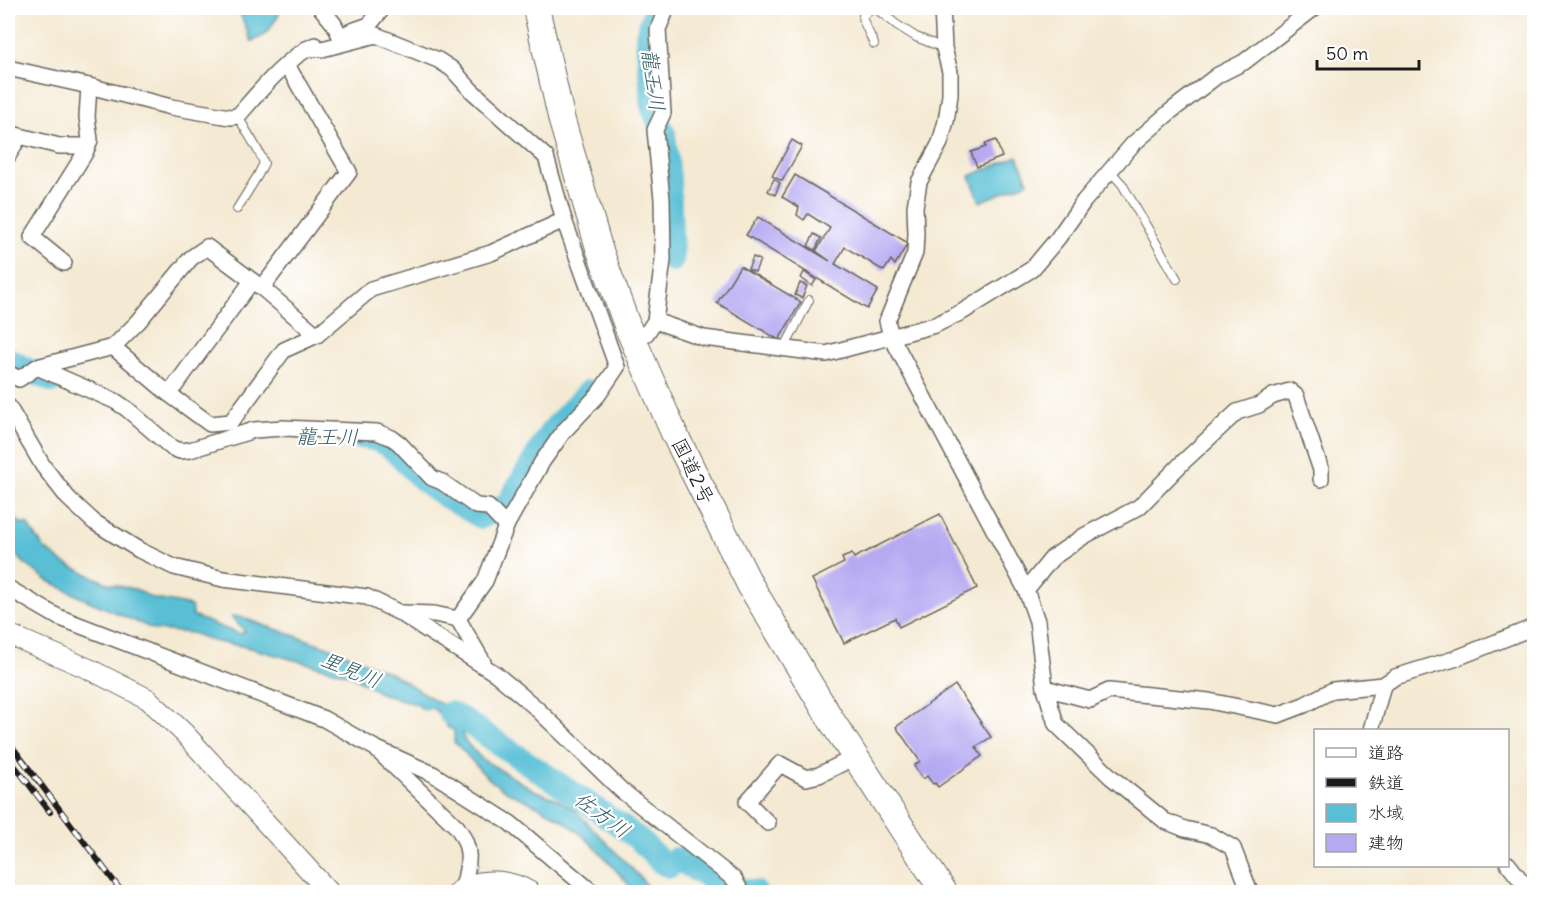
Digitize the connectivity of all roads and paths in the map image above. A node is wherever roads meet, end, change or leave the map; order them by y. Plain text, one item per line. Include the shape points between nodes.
1 (321, 8) edge
2 (383, 8) edge
3 (536, 8) edge
4 (667, 8) edge
5 (942, 8) edge
6 (1314, 8) edge
7 (340, 36) junction
8 (874, 44) dead end
9 (944, 48) junction
10 (306, 49) junction
11 (287, 65) junction
12 (8, 68) edge
13 (89, 86) junction
14 (238, 116) junction
15 (13, 135) edge
16 (88, 146) junction
17 (8, 156) edge
18 (1110, 171) junction
19 (237, 209) dead end
20 (564, 220) junction
21 (64, 263) dead end
22 (1177, 279) dead end
23 (257, 284) junction
24 (809, 300) dead end
25 (656, 321) junction
26 (646, 334) dead end
27 (317, 336) junction
28 (891, 336) junction
29 (113, 347) junction
30 (784, 349) junction
31 (37, 367) junction
32 (13, 376) edge
33 (169, 394) junction
34 (8, 406) edge
35 (1321, 479) dead end
36 (502, 523) junction
37 (8, 588) edge
38 (1026, 590) junction
39 (400, 612) junction
40 (458, 619) junction
41 (1534, 627) edge
42 (8, 634) edge
43 (486, 667) junction
44 (1383, 685) junction
45 (1045, 688) junction
46 (1371, 729) edge
47 (375, 748) junction
48 (855, 757) junction
49 (768, 823) dead end
50 (1509, 865) edge
51 (738, 886) edge
52 (460, 890) edge
53 (329, 892) edge
54 (530, 892) edge
55 (592, 892) edge
56 (944, 892) edge
57 (1250, 892) edge
58 (1530, 892) edge

1 - 7 street
2 - 7 street via 369,26
3 - 48 highway, 国道2号 via 562,121 599,248 628,328 674,433 750,585
4 - 25 street via 658,29 663,113 656,130 663,250
5 - 9 street
6 - 18 street via 1171,111 1133,144
7 - 10 street
8 - 9 lane via 862,15 871,9 916,37
9 - 28 street via 950,72 946,122 916,193 915,253 887,321
10 - 11 street
10 - 20 street via 322,49 376,35 452,69 546,157
11 - 14 street
11 - 23 street via 349,172
12 - 13 street
13 - 14 street via 171,107
13 - 16 street
14 - 19 lane via 264,163
15 - 16 street via 59,146
15 - 17 street
16 - 21 street via 32,237
18 - 22 lane via 1122,184
18 - 28 street via 1032,269 944,321
20 - 27 street via 490,253 371,289
20 - 36 street via 617,367 598,395 564,431
23 - 27 street
23 - 29 street via 207,247 191,258
23 - 33 street
24 - 30 lane
25 - 26 street
25 - 30 street via 704,338
27 - 33 street via 284,350 231,422 210,424
28 - 30 street via 826,354
28 - 38 street
29 - 31 street
29 - 33 street
31 - 32 street
31 - 36 street via 115,401 180,451 254,430 377,432 399,443 432,478 476,506 488,507
34 - 39 street via 68,498 93,522 139,550 174,567 223,579 367,597
35 - 38 street via 1296,396 1290,391 1273,396 1238,412 1139,507 1052,558
36 - 40 street via 485,581
37 - 47 street via 58,617 324,719
38 - 45 street via 1037,621
39 - 40 street
39 - 43 street
40 - 43 street
41 - 44 street via 1454,659 1395,677
42 - 53 street via 148,699 184,733
43 - 51 street via 536,707 621,790
44 - 45 street via 1333,690 1278,715 1209,701 1109,691 1089,700
44 - 46 street
45 - 57 street via 1056,724 1111,777 1165,821 1211,835 1233,848
47 - 52 street via 465,838 469,850
47 - 55 street via 432,774 510,823
48 - 49 street via 806,778 780,764 747,802
48 - 56 highway, 国道2号
50 - 58 street
52 - 54 street via 483,881 503,882

